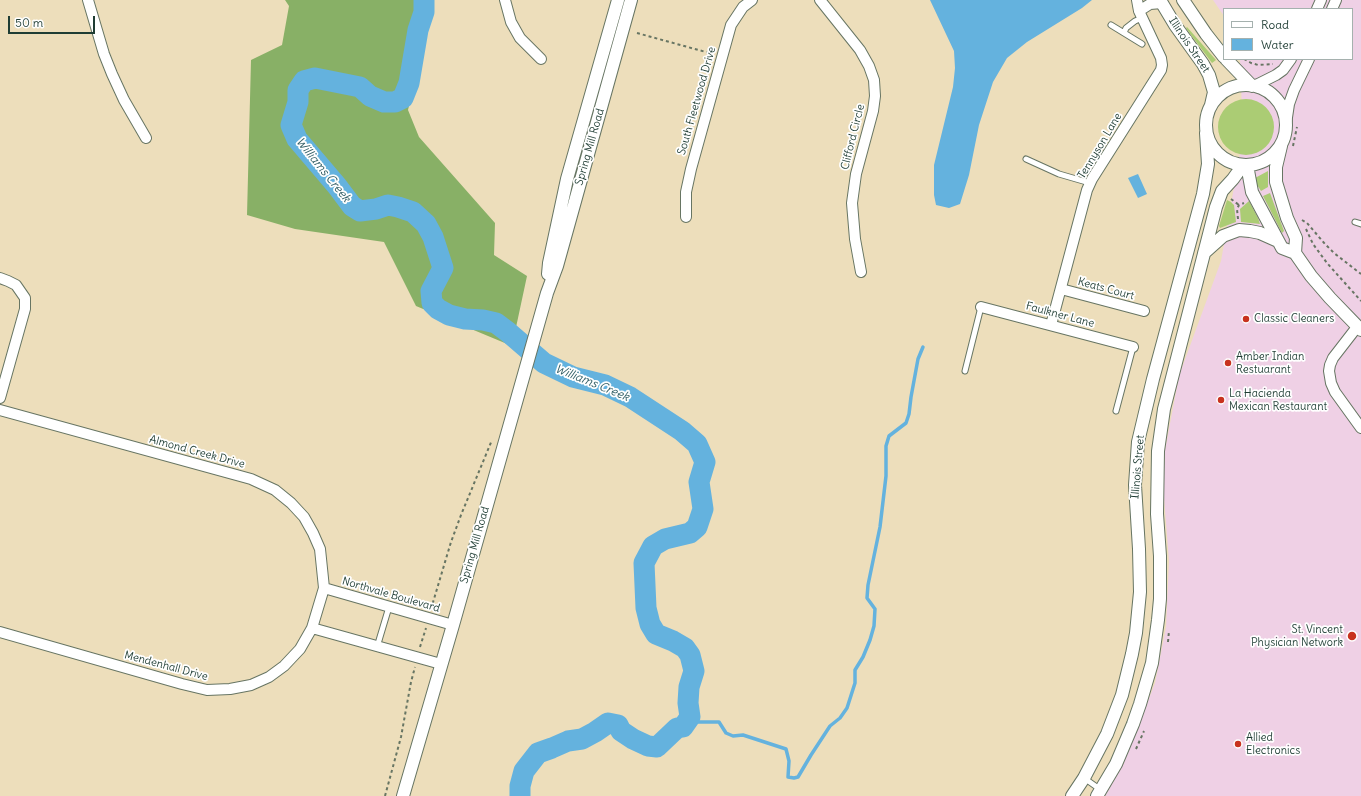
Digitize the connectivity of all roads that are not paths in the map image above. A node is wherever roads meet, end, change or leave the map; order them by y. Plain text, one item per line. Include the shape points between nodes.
1 (88, 0) edge
2 (505, 0) edge
3 (618, 0) edge
4 (631, 0) edge
5 (752, 0) edge
6 (820, 0) edge
7 (1137, 0) edge
8 (1183, 0) edge
9 (1161, 2) edge
10 (1141, 14) junction
11 (1111, 25) dead end
12 (1124, 33) junction
13 (1142, 44) dead end
14 (1223, 55) edge
15 (541, 59) dead end
16 (1227, 60) edge
17 (1290, 60) edge
18 (1309, 60) edge
19 (1253, 86) junction
20 (1207, 115) junction
21 (1291, 124) junction
22 (1206, 133) junction
23 (146, 138) dead end
24 (1282, 142) junction
25 (1026, 159) dead end
26 (1245, 165) junction
27 (1090, 183) junction
28 (686, 217) dead end
29 (1278, 241) junction
30 (1204, 252) junction
31 (1295, 253) junction
32 (861, 272) dead end
33 (0, 278) edge
34 (1061, 289) junction
35 (547, 293) junction
36 (981, 307) joint
37 (1144, 311) dead end
38 (1051, 325) junction
39 (1359, 329) edge
40 (1133, 347) joint
41 (965, 371) dead end
42 (0, 398) edge
43 (0, 410) edge
44 (1116, 410) dead end
45 (1361, 428) edge
46 (324, 588) junction
47 (388, 607) junction
48 (453, 625) junction
49 (312, 628) junction
50 (0, 632) edge
51 (377, 646) junction
52 (441, 664) junction
53 (1084, 778) junction
54 (1099, 793) edge
55 (403, 796) edge
56 (1072, 796) edge

1 - 23 street via 112,74
2 - 15 street via 511,22 520,38
3 - 35 street, Spring Mill Road via 567,179 549,263
4 - 35 street, Spring Mill Road via 557,266
5 - 28 street, South Fleetwood Drive via 743,7 731,25 691,169 686,192
6 - 32 street, Clifford Circle via 860,50 874,80 873,110 856,174 852,203
7 - 10 street, Tennyson Lane
8 - 14 street, Illinois Street
9 - 10 street via 1150,4
9 - 20 street, Illinois Street via 1212,81 1213,100
10 - 12 lane
10 - 27 street, Tennyson Lane via 1162,65
11 - 12 lane
12 - 13 lane
16 - 19 street, Illinois Street
17 - 19 street via 1276,75
18 - 21 street via 1289,104
19 - 20 street via 1235,87 1220,94
19 - 21 street via 1268,92 1276,100
20 - 22 street
21 - 24 street
22 - 26 street via 1220,156
22 - 53 street, Illinois Street via 1208,164 1205,185 1138,442 1135,485 1140,592 1136,633 1122,695 1107,734
24 - 26 street via 1267,159
24 - 31 street via 1276,167 1276,182 1296,238
25 - 27 lane via 1059,174
26 - 29 street via 1252,192
26 - 30 street, Illinois Street via 1222,191
27 - 34 street, Tennyson Lane
29 - 30 street via 1260,233 1239,230 1223,236
29 - 31 street via 1282,248
30 - 54 street, Illinois Street via 1167,395 1158,450 1160,592 1152,663 1133,724 1116,764
31 - 39 street via 1311,276
33 - 42 street via 16,285 25,298 25,309
34 - 37 street, Keats Court
34 - 38 street, Tennyson Lane
35 - 48 street, Spring Mill Road
36 - 38 street, Faulkner Lane
36 - 41 lane
38 - 40 street, Faulkner Lane
39 - 45 street via 1333,358 1329,372 1335,392
40 - 44 lane
43 - 46 street, Almond Creek Drive via 251,479 275,490 304,517 313,532 320,549
46 - 47 street, Northvale Boulevard
46 - 49 street, Mendenhall Drive
47 - 48 street, Northvale Boulevard
47 - 51 lane
48 - 52 street, Spring Mill Road
49 - 50 street, Mendenhall Drive via 300,649 284,666 268,677 251,685 207,690
49 - 51 street
51 - 52 street
52 - 55 street, Spring Mill Road
53 - 54 lane
53 - 56 street, Illinois Street

